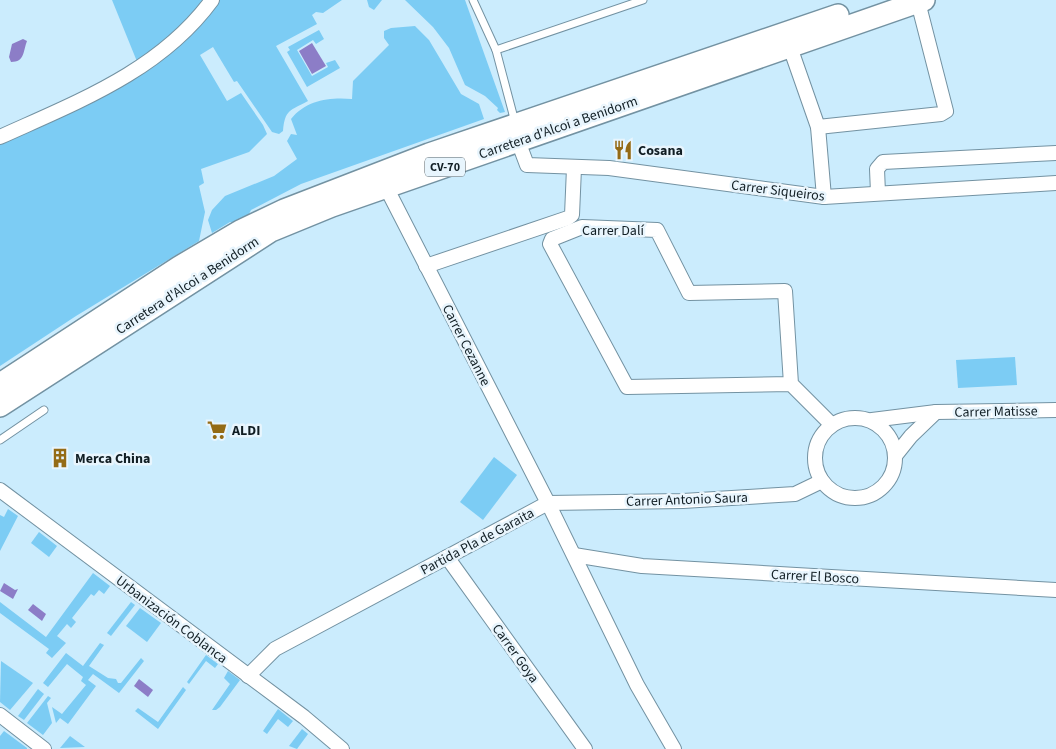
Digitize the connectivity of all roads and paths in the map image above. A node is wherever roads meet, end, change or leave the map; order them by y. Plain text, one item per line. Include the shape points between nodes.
1 (212, 0) edge
2 (473, 0) edge
3 (643, 0) edge
4 (880, 0) edge
5 (921, 1) edge
6 (790, 47) junction
7 (496, 50) junction
8 (818, 127) junction
9 (517, 133) junction
10 (0, 138) edge
11 (1056, 153) edge
12 (574, 168) junction
13 (1056, 183) edge
14 (386, 187) junction
15 (878, 193) junction
16 (824, 196) junction
17 (426, 266) junction
18 (0, 384) edge
19 (791, 384) junction
20 (0, 406) edge
21 (44, 410) dead end
22 (1056, 410) edge
23 (936, 412) junction
24 (872, 420) junction
25 (831, 424) junction
26 (0, 440) edge
27 (896, 456) junction
28 (822, 481) junction
29 (0, 490) edge
30 (548, 503) junction
31 (574, 555) junction
32 (447, 557) junction
33 (1056, 590) edge
34 (248, 676) junction
35 (0, 715) edge
36 (44, 749) edge
37 (342, 749) edge
38 (585, 749) edge
39 (674, 749) edge

1 - 10 street via 196,21 165,49 120,81
2 - 7 lane
3 - 7 lane
4 - 9 main road, Carretera d'Alcoi a Benidorm / CV-70
5 - 6 main road, Carretera d'Alcoi a Benidorm / CV-70
5 - 8 street via 946,111
6 - 8 street
6 - 9 main road, Carretera d'Alcoi a Benidorm / CV-70
7 - 9 lane
8 - 16 street
9 - 12 street, Carrer Siqueiros via 527,166
9 - 14 main road, Carretera d'Alcoi a Benidorm / CV-70
9 - 18 main road, Carretera d'Alcoi a Benidorm / CV-70 via 344,185 240,231 179,266
11 - 15 street via 883,162 877,169
12 - 16 street, Carrer Siqueiros via 609,168
12 - 17 street via 572,214 568,218
13 - 15 street, Carrer Siqueiros
14 - 17 street, Carrer Cezanne
14 - 20 main road, Carretera d'Alcoi a Benidorm / CV-70 via 271,232
15 - 16 street, Carrer Siqueiros
17 - 30 street, Carrer Cezanne
19 - 19 street, Carrer Dalí via 785,291 689,293 657,230 582,227 552,239 550,244 627,387
19 - 25 street
21 - 26 lane
22 - 23 street, Carrer Matisse
23 - 24 street, Carrer Matisse
23 - 27 street, Carrer Matisse
24 - 25 street via 851,418
24 - 27 street via 894,444
25 - 28 street via 818,440 815,454 816,468
27 - 28 street via 890,479 877,492 864,497 838,494
28 - 30 street, Carrer Antonio Saura via 795,494 683,501
29 - 34 street, Urbanización Coblanca
30 - 31 street, Partida Pla de Garaita
30 - 32 street, Partida Pla de Garaita
31 - 33 street, Carrer El Bosco via 642,566
31 - 39 street, Partida Pla de Garaita via 637,685
32 - 34 street, Partida Pla de Garaita via 275,649
32 - 38 street, Carrer Goya
34 - 37 street, Urbanización Coblanca
35 - 36 street

